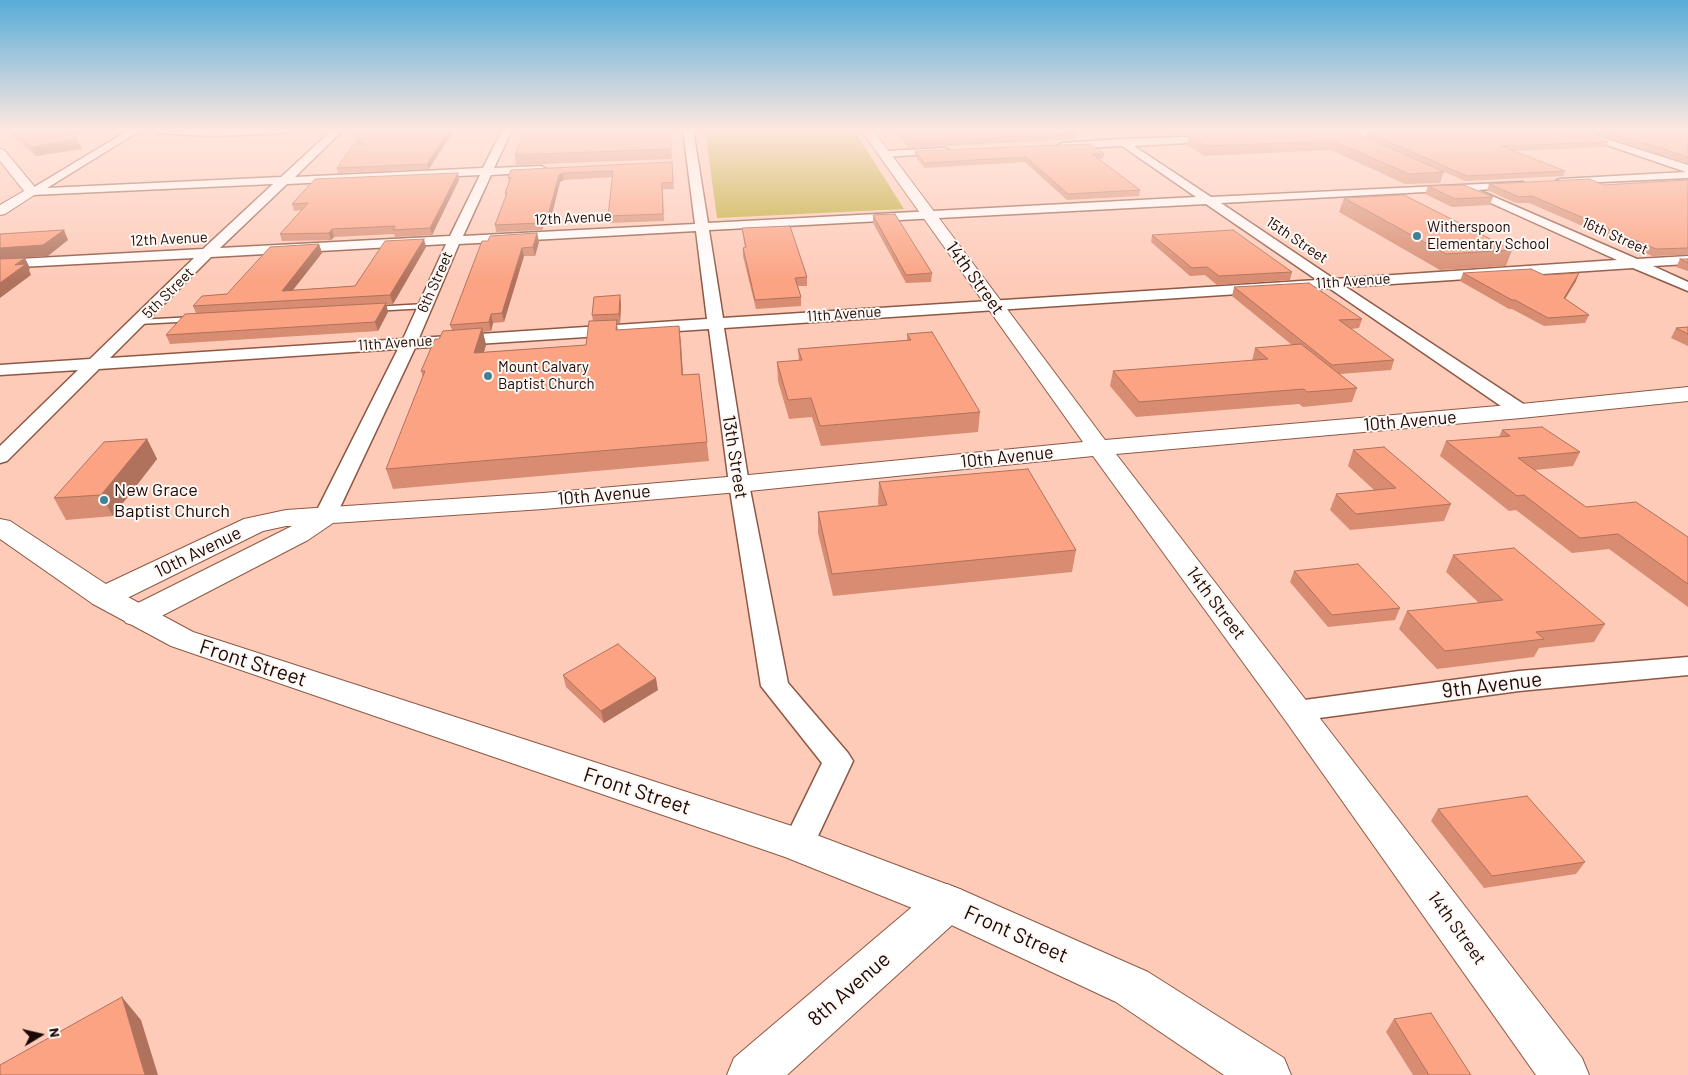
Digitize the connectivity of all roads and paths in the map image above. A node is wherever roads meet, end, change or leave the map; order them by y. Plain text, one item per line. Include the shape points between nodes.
1 (22, 180) edge
2 (52, 180) edge
3 (283, 180) edge
4 (287, 180) edge
5 (484, 180) edge
6 (691, 180) edge
7 (903, 180) edge
8 (1179, 180) edge
9 (1449, 180) edge
10 (1587, 180) edge
11 (1551, 182) edge
12 (1531, 183) edge
13 (1463, 187) junction
14 (32, 192) junction
15 (1209, 200) junction
16 (0, 211) edge
17 (928, 215) junction
18 (701, 227) junction
19 (454, 241) junction
20 (207, 253) junction
21 (1688, 260) edge
22 (1636, 263) junction
23 (0, 264) edge
24 (1332, 282) junction
25 (1688, 287) edge
26 (994, 304) junction
27 (425, 306) junction
28 (366, 309) edge
29 (208, 318) edge
30 (138, 322) junction
31 (715, 322) junction
32 (409, 342) junction
33 (97, 364) junction
34 (0, 370) edge
35 (1688, 394) edge
36 (1521, 411) junction
37 (1099, 448) junction
38 (0, 457) edge
39 (738, 484) junction
40 (325, 516) junction
41 (0, 527) edge
42 (104, 596) junction
43 (137, 616) junction
44 (1688, 666) edge
45 (1298, 711) junction
46 (798, 845) junction
47 (947, 903) junction
48 (751, 1075) edge
49 (1267, 1075) edge
50 (1565, 1075) edge

1 - 14 main road
2 - 14 street
3 - 14 street
4 - 20 street, 5th Street
5 - 19 street, 6th Street
6 - 18 street, 13th Street
7 - 17 main road, 14th Street
8 - 15 street, 15th Street
9 - 13 street, 16th Street
10 - 11 street
12 - 13 street, 12th Avenue
13 - 15 street, 12th Avenue
13 - 22 street, 16th Street
14 - 16 main road
15 - 17 street, 12th Avenue
15 - 24 street, 15th Street
17 - 18 street, 12th Avenue
17 - 26 main road, 14th Street
18 - 19 street, 12th Avenue
18 - 31 street, 13th Street
19 - 20 street, 12th Avenue
19 - 27 street, 6th Street
20 - 23 street, 12th Avenue
20 - 30 street, 5th Street
21 - 22 street, 11th Avenue
22 - 24 street, 11th Avenue
22 - 25 street, 16th Street
24 - 26 street, 11th Avenue
24 - 36 street, 15th Street
26 - 31 street, 11th Avenue
26 - 37 main road, 14th Street
27 - 28 lane
27 - 32 street, 6th Street
29 - 30 lane
30 - 33 street, 5th Street
31 - 32 street, 11th Avenue
31 - 39 street, 13th Street
32 - 33 street, 11th Avenue
32 - 40 street, 6th Street
33 - 34 street, 11th Avenue
33 - 38 street, 5th Street
35 - 36 main road, 10th Avenue
36 - 37 main road, 10th Avenue
37 - 39 main road, 10th Avenue
37 - 45 main road, 14th Street
39 - 40 main road, 10th Avenue
39 - 46 street, 13th Street via 775,686 838,761
40 - 42 main road, 10th Avenue via 286,518 254,525
40 - 43 main road, 10th Avenue via 298,534
41 - 42 main road, Front Street
42 - 43 main road, Front Street
43 - 46 main road, Front Street via 182,639
44 - 45 street, 9th Avenue via 1519,681
45 - 50 main road, 14th Street
46 - 47 main road, Front Street
47 - 48 main road, 8th Avenue
47 - 49 main road, Front Street via 1132,987

